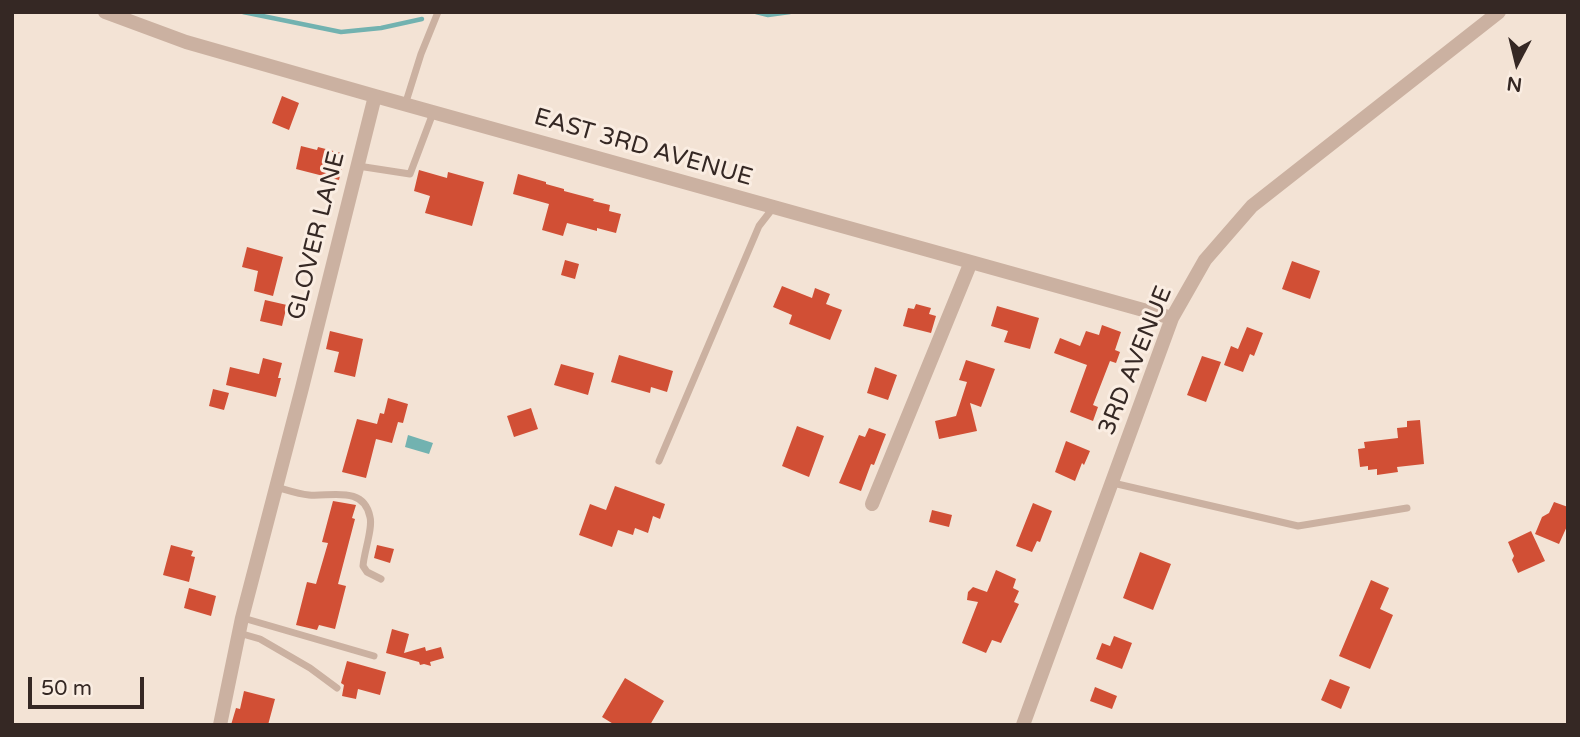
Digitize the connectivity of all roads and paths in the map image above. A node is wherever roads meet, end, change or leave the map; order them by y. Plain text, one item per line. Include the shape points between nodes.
1 (105, 12) edge
2 (438, 12) edge
3 (1500, 12) edge
4 (375, 96) junction
5 (405, 105) junction
6 (433, 113) junction
7 (358, 166) junction
8 (774, 208) junction
9 (971, 262) junction
10 (1172, 318) junction
11 (659, 461) dead end
12 (1113, 483) junction
13 (276, 487) junction
14 (872, 504) dead end
15 (1407, 508) dead end
16 (381, 579) dead end
17 (240, 625) junction
18 (374, 656) dead end
19 (337, 688) dead end
20 (220, 725) edge
21 (1023, 725) edge

1 - 4 street, EAST 3RD AVENUE via 186,42
2 - 5 lane
3 - 10 street, 3RD AVENUE via 1252,206 1205,260
4 - 5 street, EAST 3RD AVENUE
4 - 7 street, GLOVER LANE
5 - 6 street, EAST 3RD AVENUE
6 - 7 lane via 410,174
6 - 8 street, EAST 3RD AVENUE
7 - 13 street, GLOVER LANE
8 - 9 street, EAST 3RD AVENUE
8 - 11 lane via 759,226
9 - 10 street, EAST 3RD AVENUE
9 - 14 street
10 - 12 street, 3RD AVENUE
12 - 15 lane via 1298,526
12 - 21 street, 3RD AVENUE
13 - 16 lane via 310,496 343,494 360,499 371,518 363,566
13 - 17 street, GLOVER LANE
17 - 18 lane
17 - 19 lane
17 - 20 street, GLOVER LANE

